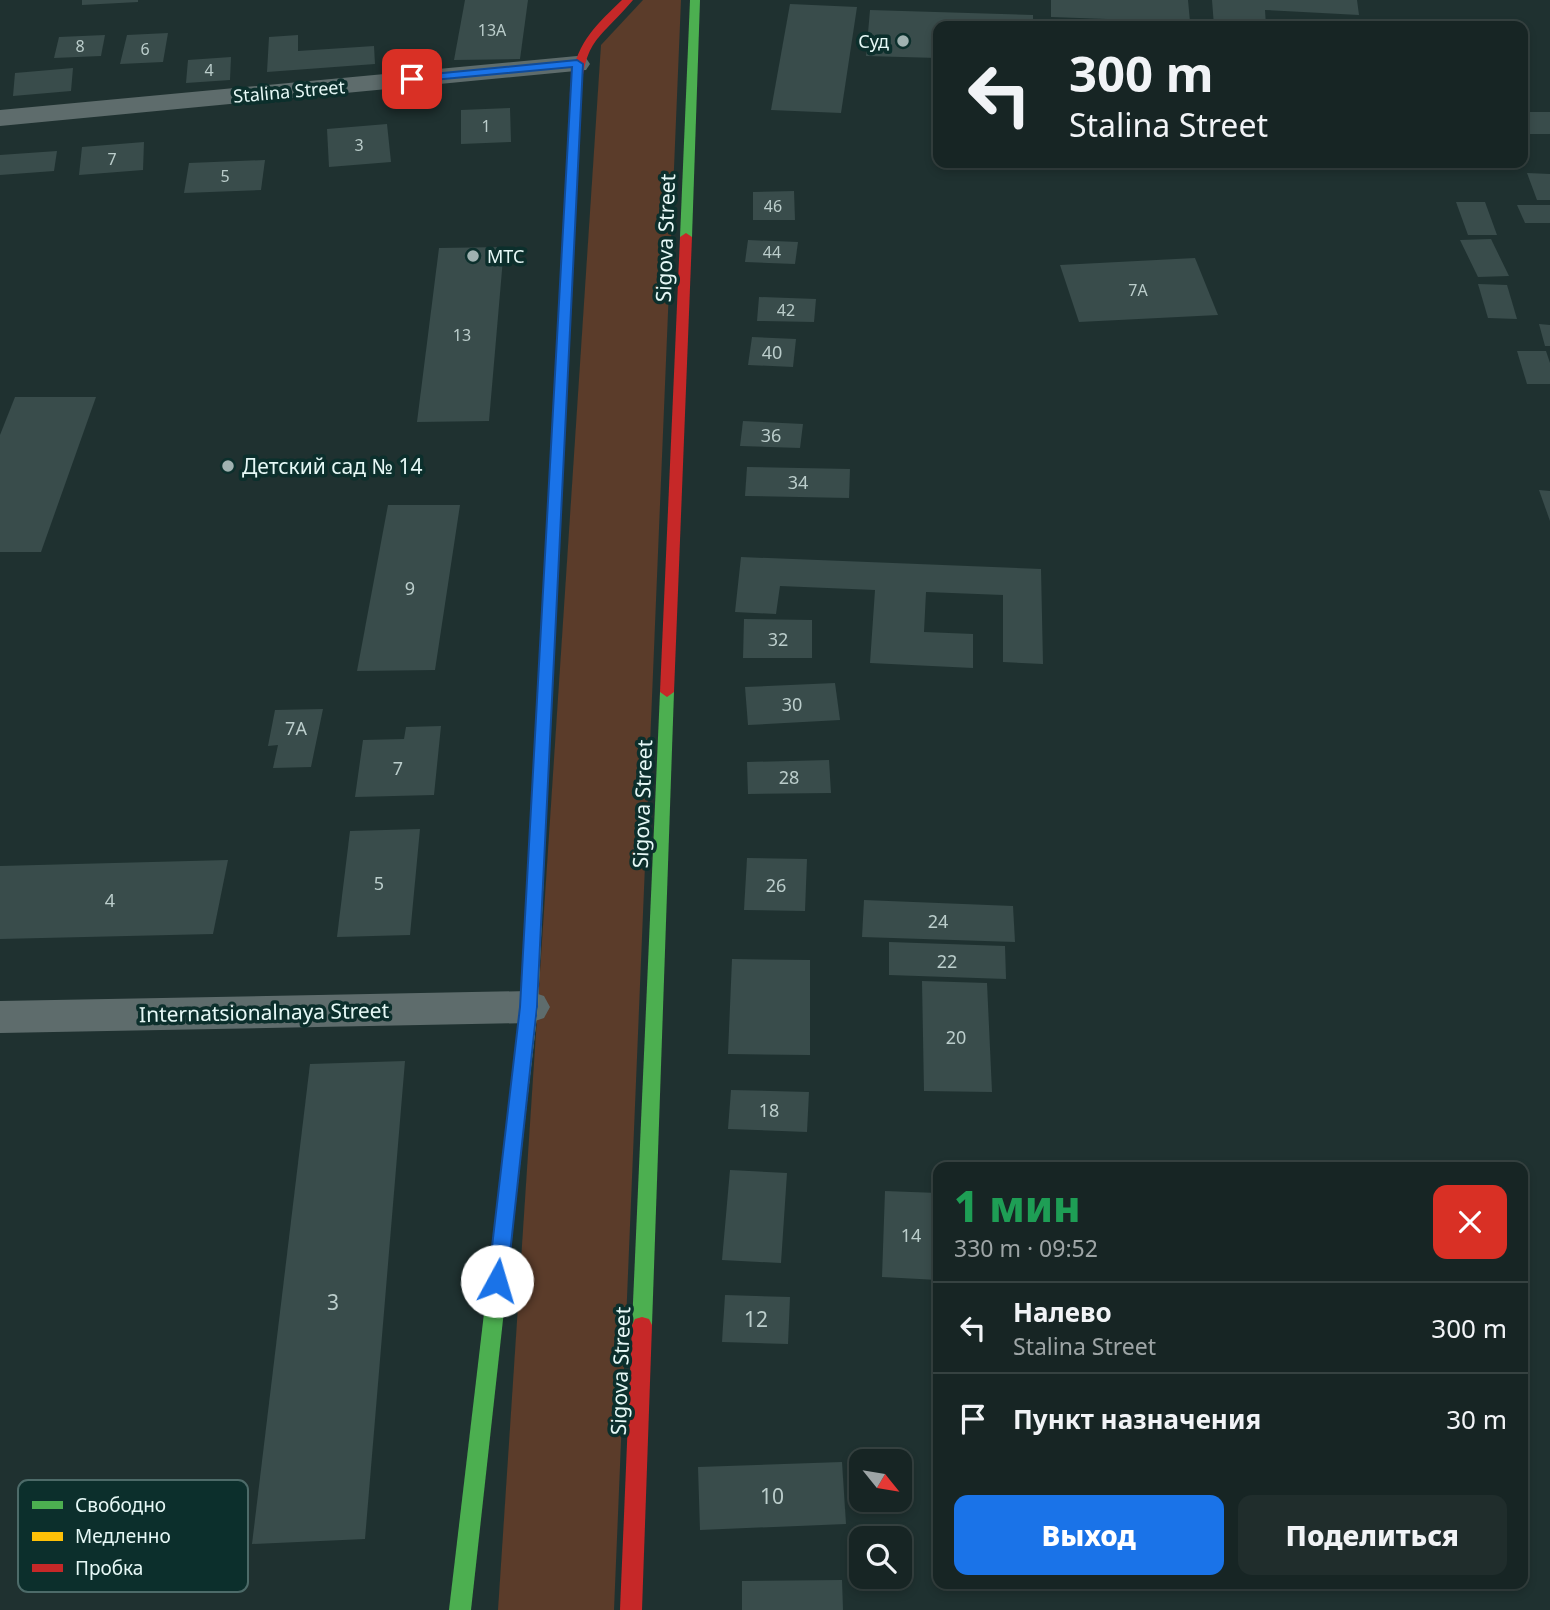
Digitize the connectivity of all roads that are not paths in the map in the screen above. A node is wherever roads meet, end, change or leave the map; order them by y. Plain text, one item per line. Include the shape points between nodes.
1 (628, 0) edge
2 (695, 0) edge
3 (586, 13) dead end
4 (587, 38) junction
5 (577, 64) junction
6 (0, 118) edge
7 (528, 1007) junction
8 (0, 1017) edge
9 (460, 1610) edge
10 (631, 1610) edge

1 - 4 main road
2 - 10 main road, Sigova Street
3 - 4 main road
4 - 5 main road
5 - 6 street, Stalina Street
5 - 7 main road
7 - 8 street, Internatsionalnaya Street
7 - 9 main road

